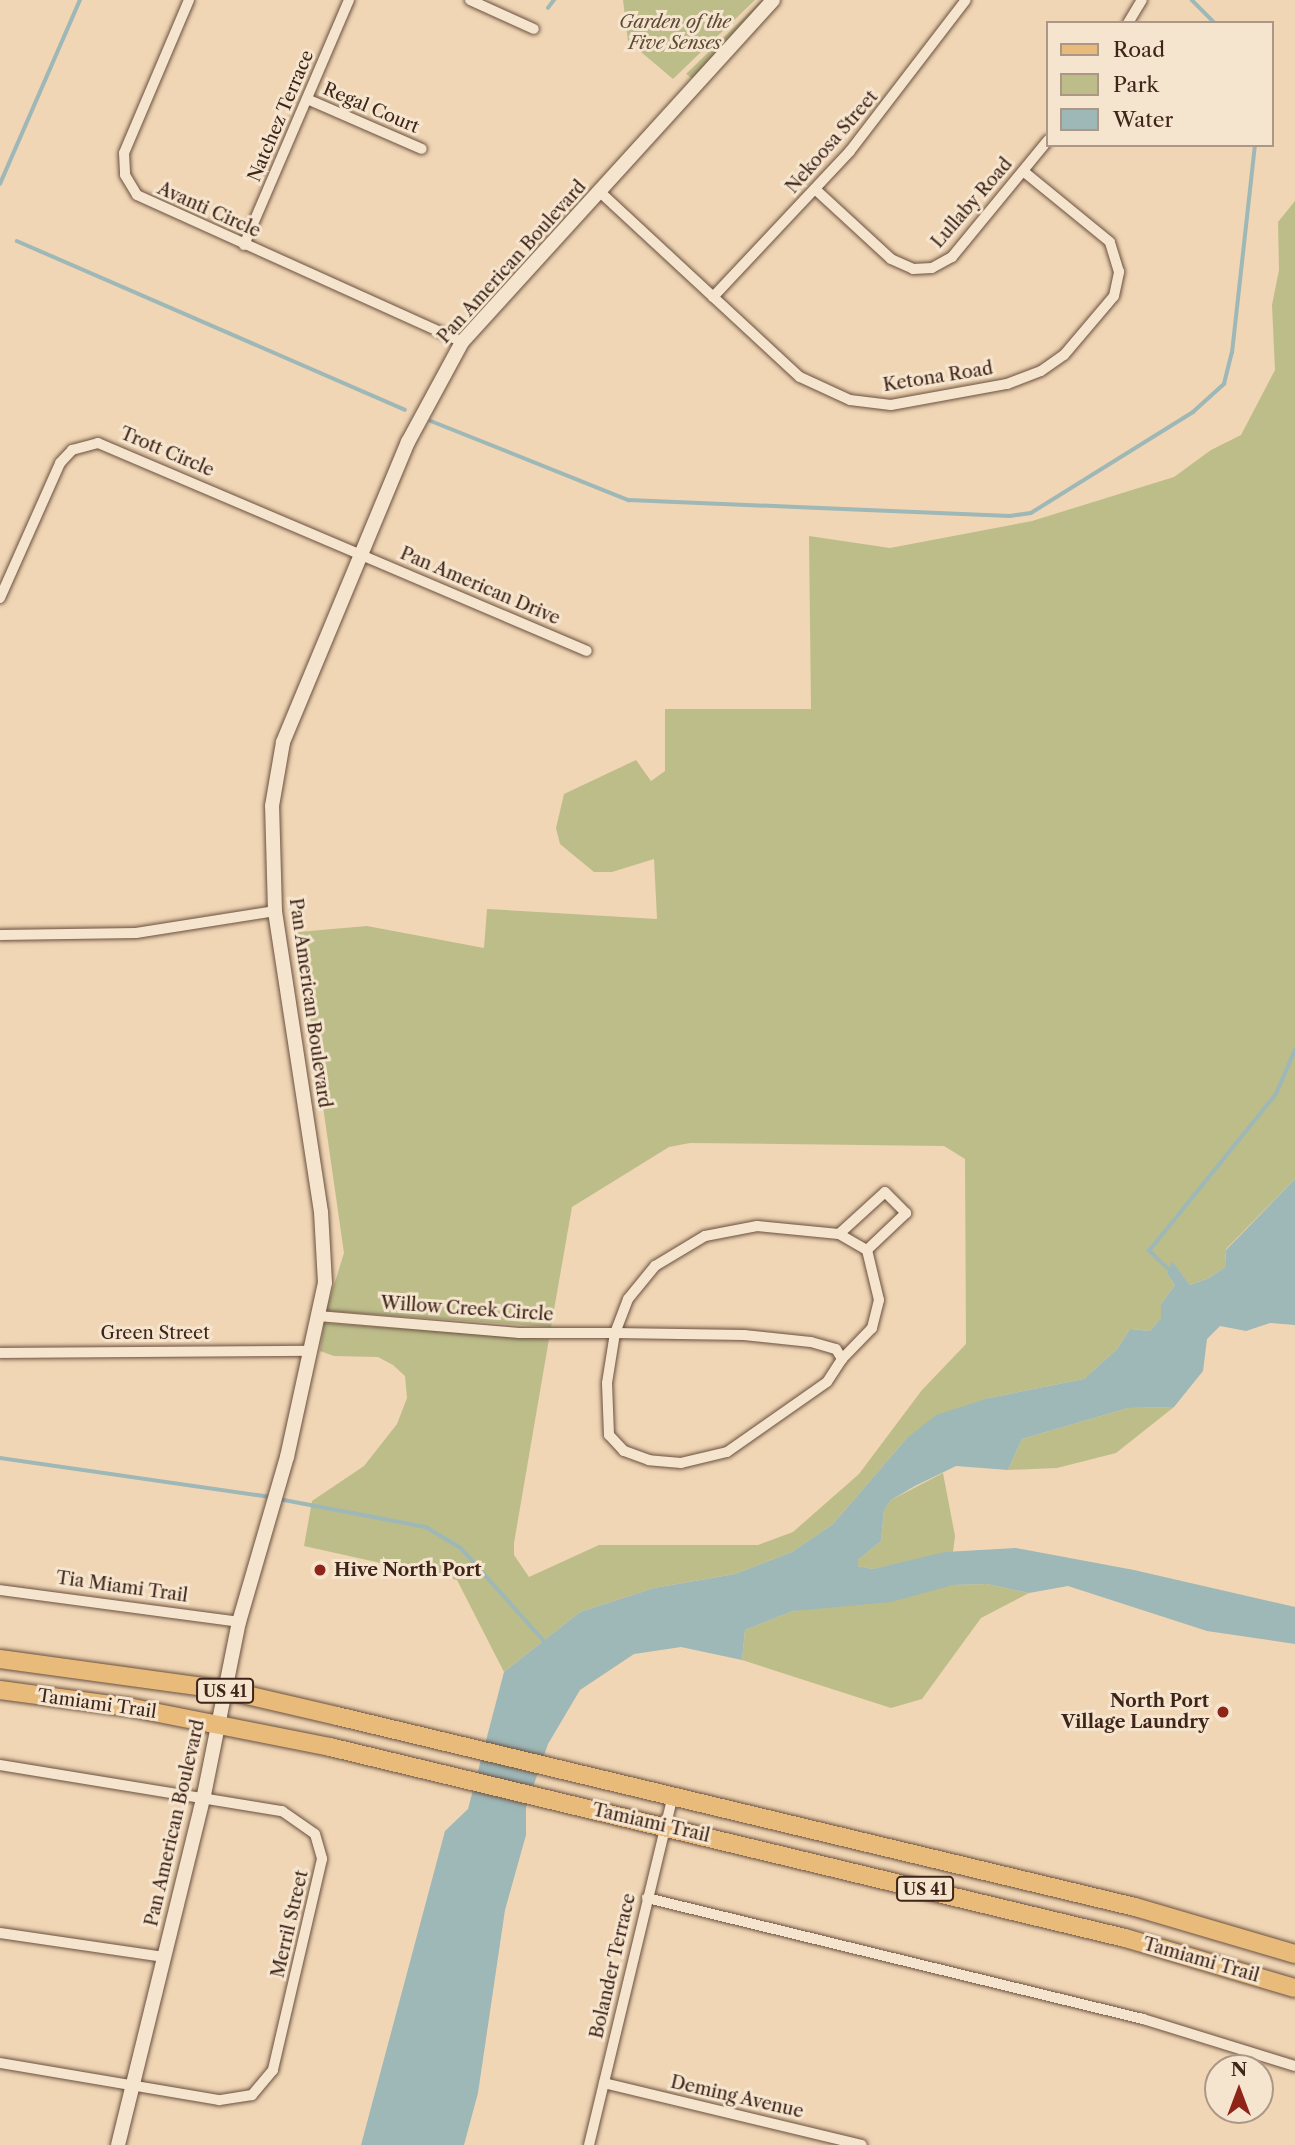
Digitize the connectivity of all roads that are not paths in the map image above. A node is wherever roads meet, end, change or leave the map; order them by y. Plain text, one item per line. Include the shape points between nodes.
1 (189, 0) edge
2 (349, 0) edge
3 (470, 0) edge
4 (773, 0) edge
5 (966, 0) edge
6 (1142, 0) edge
7 (1129, 21) edge
8 (534, 29) dead end
9 (307, 99) junction
10 (1046, 143) edge
11 (422, 149) dead end
12 (1023, 172) junction
13 (815, 189) junction
14 (600, 192) junction
15 (244, 245) junction
16 (713, 297) junction
17 (462, 342) junction
18 (360, 554) junction
19 (0, 598) edge
20 (587, 650) dead end
21 (275, 911) junction
22 (0, 935) edge
23 (839, 1234) junction
24 (867, 1250) junction
25 (318, 1316) junction
26 (615, 1333) junction
27 (311, 1351) junction
28 (0, 1353) edge
29 (842, 1359) junction
30 (0, 1590) edge
31 (239, 1622) junction
32 (0, 1659) edge
33 (0, 1690) edge
34 (225, 1690) junction
35 (218, 1723) junction
36 (0, 1765) edge
37 (204, 1795) junction
38 (673, 1795) junction
39 (665, 1826) junction
40 (647, 1898) junction
41 (0, 1933) edge
42 (1295, 1954) edge
43 (164, 1957) junction
44 (1295, 1988) edge
45 (0, 2063) edge
46 (1295, 2066) edge
47 (135, 2083) junction
48 (604, 2083) junction
49 (118, 2145) edge
50 (589, 2145) edge
51 (862, 2145) edge

1 - 15 street, Avanti Circle via 130,137 125,175 141,199
2 - 9 street, Natchez Terrace
3 - 8 street
4 - 14 street, Pan American Boulevard
5 - 13 street, Nekoosa Street via 903,87
6 - 7 street
9 - 11 street, Regal Court
9 - 15 street, Natchez Terrace
10 - 12 street, Lullaby Road
12 - 13 street, Lullaby Road via 952,257 925,269 891,259
12 - 16 street, Ketona Road via 1105,237 1116,253 1119,272 1114,296 1072,347 1027,378 903,404 850,400 800,377
13 - 16 street, Nekoosa Street
14 - 16 street, Ketona Road
14 - 17 street, Pan American Boulevard
15 - 17 street, Avanti Circle
17 - 18 street, Pan American Boulevard via 419,419
18 - 19 street, Trott Circle via 107,446 89,443 72,450 60,463
18 - 20 street, Pan American Drive
18 - 21 street, Pan American Boulevard via 283,742 272,806
21 - 22 street via 136,933
21 - 25 street, Pan American Boulevard via 325,1241
23 - 24 street
23 - 24 street via 885,1192 906,1213
23 - 26 street via 758,1226 705,1236 655,1266 628,1299
24 - 29 street via 879,1300 872,1328
25 - 26 street, Willow Creek Circle via 519,1333
25 - 27 street, Pan American Boulevard
26 - 29 street, Willow Creek Circle via 744,1335 811,1342 836,1349
26 - 29 street via 607,1383 609,1435 624,1451 649,1460 681,1463 727,1452 827,1381
27 - 28 street, Green Street
27 - 31 street, Pan American Boulevard via 271,1516
30 - 31 street, Tia Miami Trail
31 - 34 street, Pan American Boulevard
32 - 34 main road, Tamiami Trail / US 41
33 - 35 main road, Tamiami Trail / US 41
34 - 35 street, Pan American Boulevard
34 - 38 main road, Tamiami Trail / US 41
35 - 37 street, Pan American Boulevard
35 - 39 main road, Tamiami Trail / US 41
36 - 37 street, Merril Street
37 - 43 street, Pan American Boulevard
37 - 47 street, Merril Street via 282,1811 307,1825 322,1850 318,1888 273,2070 260,2089 242,2099 219,2100
38 - 39 street, Bolander Terrace
38 - 42 main road, Tamiami Trail / US 41 via 1135,1907
39 - 40 street, Bolander Terrace
39 - 44 main road, Tamiami Trail / US 41 via 1125,1938
40 - 46 street via 1118,2013
40 - 48 street, Bolander Terrace
41 - 43 street
43 - 47 street, Pan American Boulevard
45 - 47 street, Merril Street
47 - 49 street, Pan American Boulevard
48 - 50 street, Bolander Terrace
48 - 51 street, Deming Avenue

